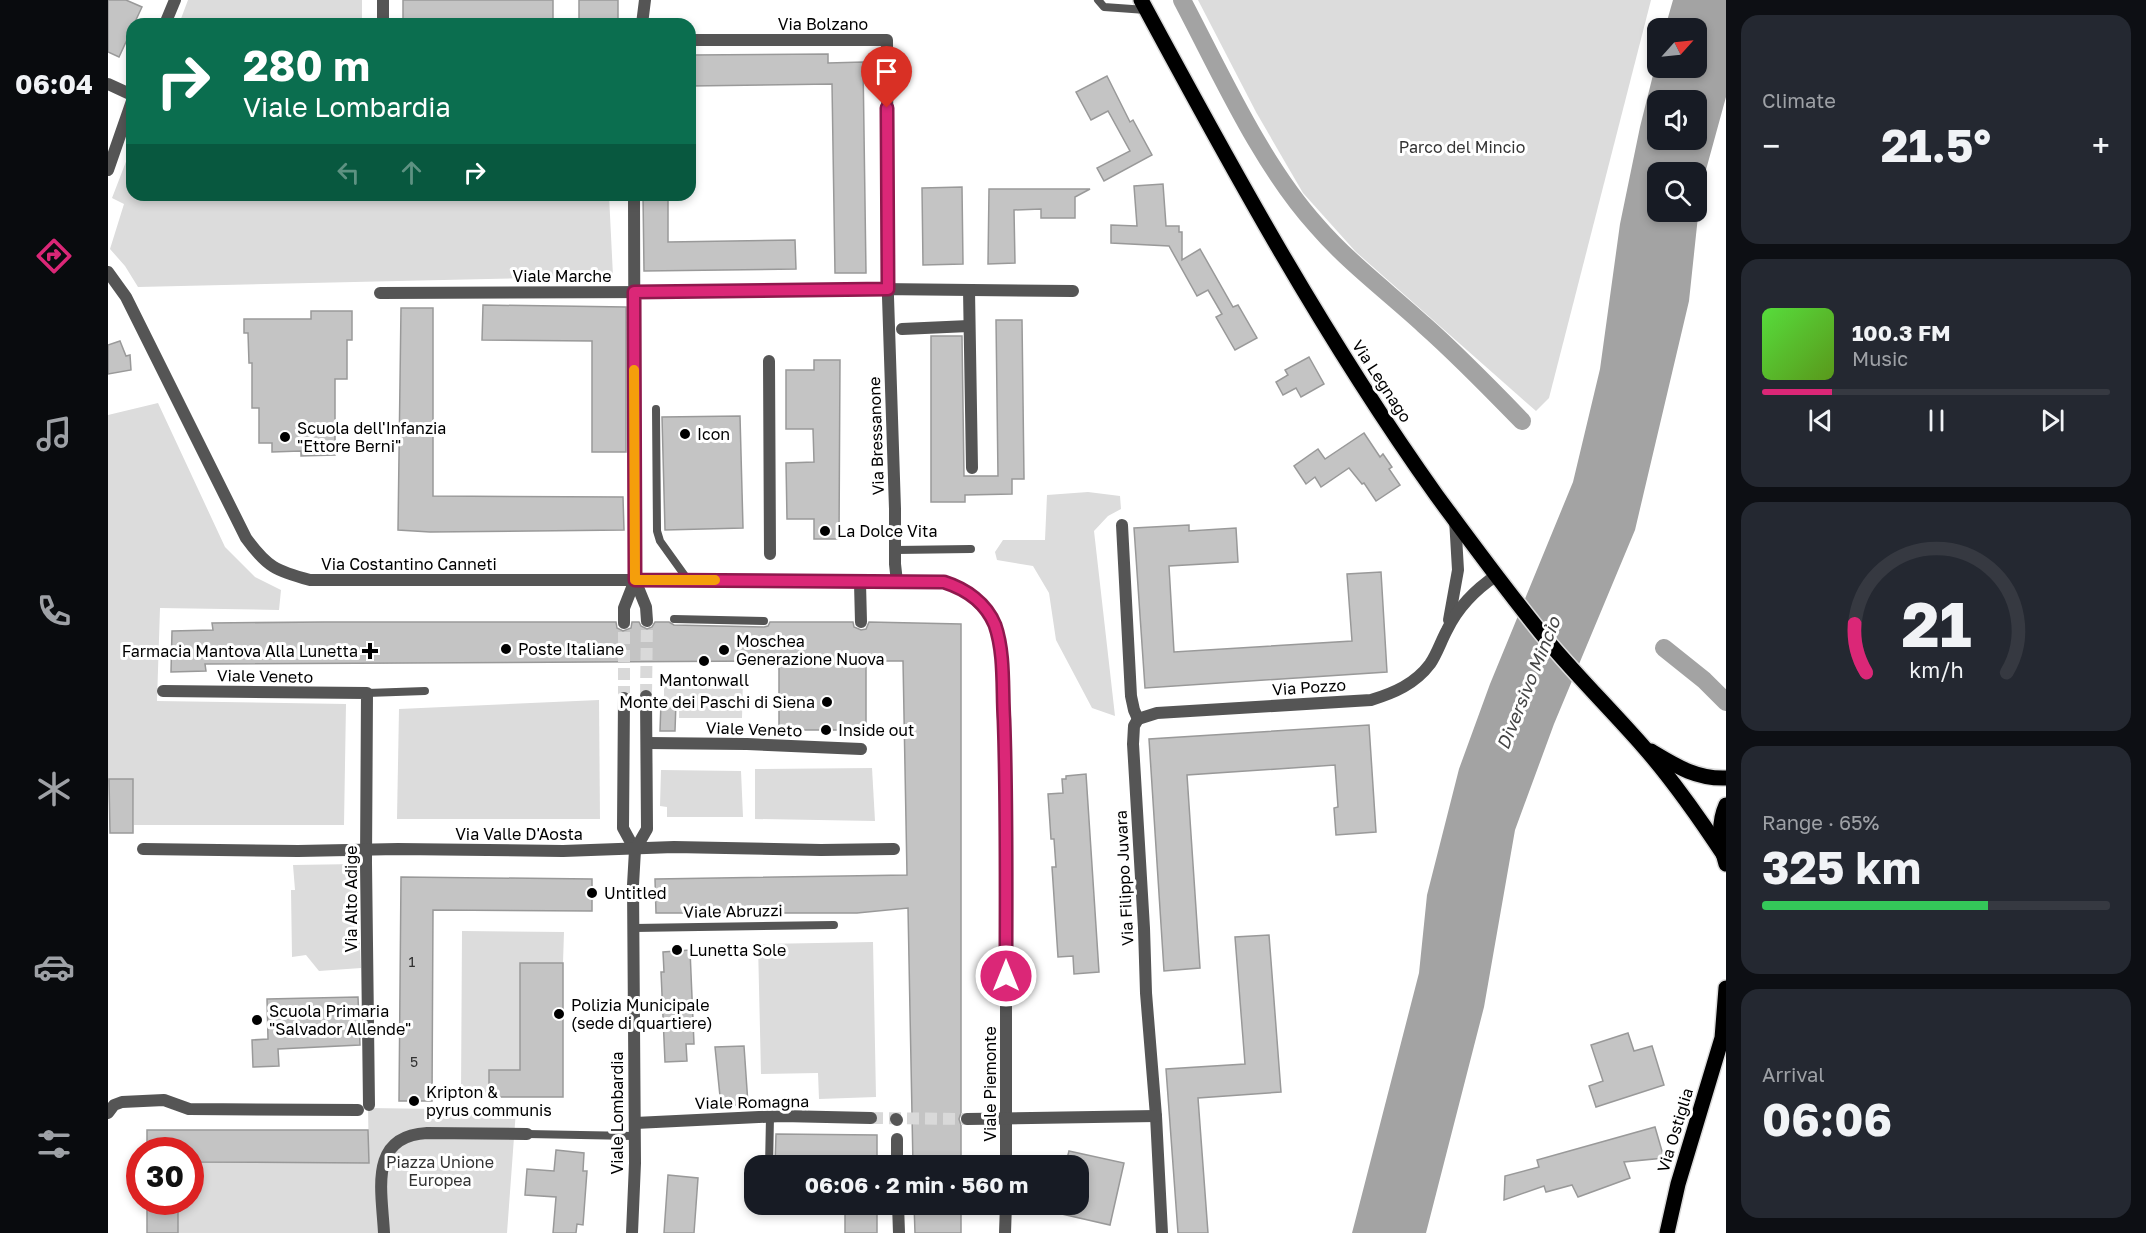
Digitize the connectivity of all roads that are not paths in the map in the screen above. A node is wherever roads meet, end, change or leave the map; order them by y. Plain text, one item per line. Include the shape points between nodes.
1 (175, 0) edge
2 (383, 0) edge
3 (645, 0) edge
4 (1098, 0) edge
5 (1143, 5) edge
6 (168, 18) edge
7 (383, 18) edge
8 (643, 18) edge
9 (696, 40) edge
10 (108, 84) edge
11 (126, 92) edge
12 (126, 118) edge
13 (108, 170) edge
14 (634, 201) edge
15 (108, 272) edge
16 (888, 289) junction
17 (969, 290) junction
18 (1073, 291) dead end
19 (380, 292) dead end
20 (634, 292) junction
21 (969, 326) junction
22 (902, 328) dead end
23 (769, 361) dead end
24 (656, 409) dead end
25 (972, 468) dead end
26 (1455, 519) junction
27 (1122, 525) dead end
28 (971, 549) dead end
29 (896, 550) junction
30 (770, 554) dead end
31 (1497, 575) junction
32 (635, 580) junction
33 (688, 580) junction
34 (897, 582) junction
35 (860, 583) junction
36 (674, 619) dead end
37 (647, 621) tunnel mouth
38 (764, 621) dead end
39 (861, 622) dead end
40 (624, 623) tunnel mouth
41 (1448, 627) junction
42 (163, 691) dead end
43 (425, 691) dead end
44 (367, 693) junction
45 (646, 696) tunnel mouth
46 (624, 698) tunnel mouth
47 (1138, 719) junction
48 (647, 743) junction
49 (1643, 747) junction
50 (861, 749) dead end
51 (1726, 778) edge
52 (1726, 805) edge
53 (143, 849) dead end
54 (894, 849) dead end
55 (367, 850) junction
56 (635, 850) junction
57 (1724, 859) edge
58 (834, 926) dead end
59 (634, 928) junction
60 (1726, 988) edge
61 (1724, 1034) edge
62 (108, 1113) edge
63 (1156, 1116) junction
64 (770, 1117) junction
65 (871, 1118) tunnel mouth
66 (967, 1119) tunnel mouth
67 (1006, 1120) junction
68 (634, 1129) junction
69 (527, 1134) joint
70 (897, 1139) dead end
71 (769, 1155) edge
72 (897, 1155) edge
73 (1006, 1155) edge
74 (898, 1215) edge
75 (1006, 1215) edge
76 (384, 1233) edge
77 (632, 1233) edge
78 (899, 1233) edge
79 (1005, 1233) edge
80 (1162, 1233) edge
81 (1666, 1233) edge

1 - 6 street
2 - 7 street
3 - 8 street
4 - 5 lane via 1104,7
5 - 26 main road, Via Legnago via 1262,222 1385,419
9 - 16 street, Via Bolzano via 887,40
10 - 11 street
12 - 13 street
14 - 20 street
15 - 32 street, Via Costantino Canneti via 126,297 246,538 258,555 280,572 310,580
16 - 17 street, Viale Marche
16 - 20 street, Viale Marche
16 - 29 street, Via Bressanone
17 - 18 street, Viale Marche
17 - 21 street
19 - 20 street, Viale Marche
20 - 32 street
21 - 22 street
21 - 25 street
23 - 30 street
24 - 33 lane via 657,531
26 - 31 main road, Via Legnago
26 - 41 street, Via Pozzo via 1458,570
27 - 47 street, Via Filippo Juvara via 1131,696
28 - 29 lane
29 - 34 street, Via Bressanone
31 - 41 street, Via Pozzo via 1469,597
31 - 49 main road, Via Legnago via 1550,644
32 - 33 street, Viale Piemonte
32 - 37 street
32 - 40 street via 624,608
33 - 35 street, Viale Piemonte
34 - 35 street, Viale Piemonte
34 - 67 street, Viale Piemonte via 944,582 968,593 988,612 1001,650 1006,769
35 - 39 street
36 - 38 lane
41 - 47 street, Via Pozzo via 1436,654 1422,672 1404,687 1371,700 1157,713
42 - 44 street, Viale Veneto
43 - 44 lane
44 - 55 street, Via Alto Adige
45 - 48 street, Viale Lombardia
46 - 56 street, Viale Lombardia via 623,828
47 - 63 street, Via Filippo Juvara via 1133,744
48 - 50 street, Viale Veneto
48 - 56 street, Viale Lombardia via 647,829
49 - 51 main road, Via Legnago via 1686,771 1705,778
49 - 57 main road, Via Legnago via 1685,799
52 - 57 main road, Via Legnago via 1721,825
53 - 55 street, Via Valle D'Aosta
54 - 56 street, Via Valle D'Aosta
55 - 56 street, Via Valle D'Aosta
55 - 62 street, Via Alto Adige via 364,1107 189,1109 164,1100 122,1102
56 - 59 street, Viale Lombardia
58 - 59 lane, Viale Abruzzi
59 - 68 street, Viale Lombardia
60 - 61 main road, Via Ostiglia
61 - 81 main road, Via Ostiglia
63 - 67 street
63 - 80 street, Via Filippo Juvara
64 - 65 street, Viale Romagna
64 - 68 street, Viale Romagna
64 - 71 lane
66 - 67 street
67 - 73 street, Viale Piemonte
68 - 69 lane
68 - 77 street, Viale Lombardia
69 - 76 street via 427,1132 399,1140 385,1155 381,1181
70 - 72 street
74 - 78 street
75 - 79 street

